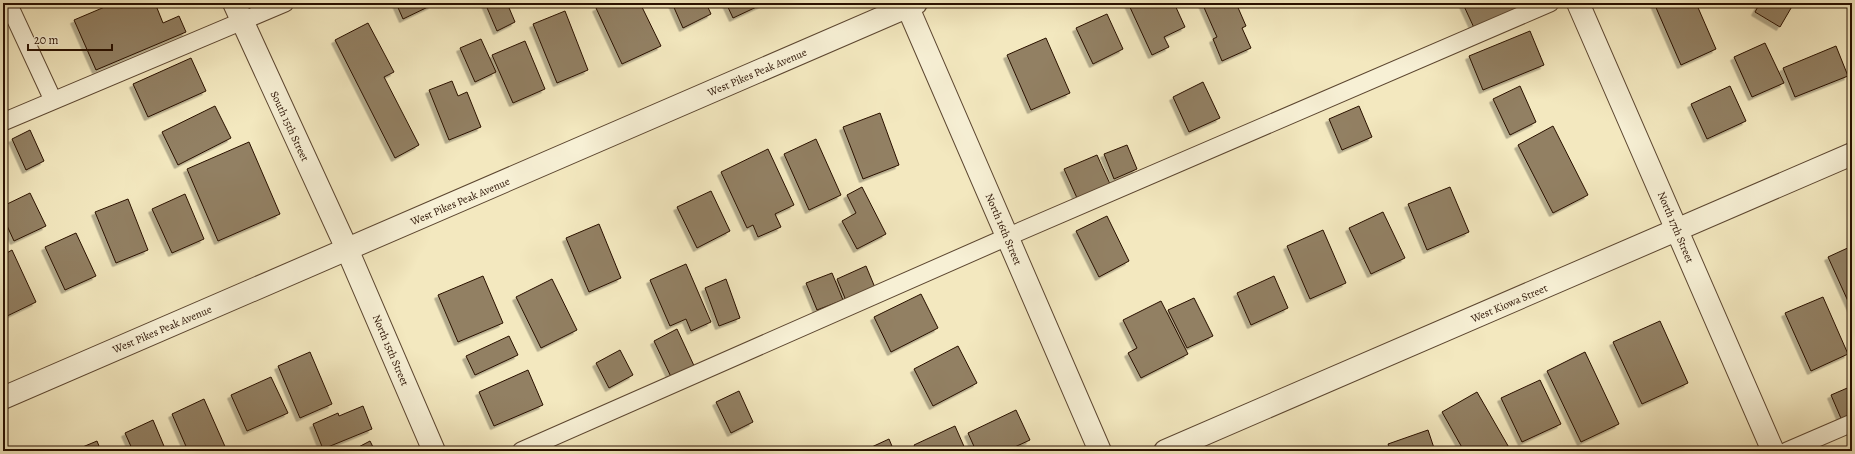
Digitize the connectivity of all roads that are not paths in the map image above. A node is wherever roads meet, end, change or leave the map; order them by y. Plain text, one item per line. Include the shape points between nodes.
1 (8, 3) edge
2 (285, 3) edge
3 (1550, 3) edge
4 (1578, 3) edge
5 (910, 4) edge
6 (238, 12) edge
7 (53, 100) junction
8 (3, 122) edge
9 (1852, 154) edge
10 (1678, 230) junction
11 (1007, 237) junction
12 (347, 249) junction
13 (3, 398) edge
14 (1852, 423) edge
15 (434, 451) edge
16 (521, 451) edge
17 (1100, 451) edge
18 (1165, 451) edge
19 (1772, 451) edge
20 (1787, 451) edge

1 - 7 lane
2 - 6 lane
3 - 11 lane
4 - 10 street, North 17th Street
5 - 11 street, North 16th Street
5 - 12 street, West Pikes Peak Avenue
6 - 7 lane
6 - 12 street, South 15th Street
7 - 8 lane
9 - 10 street, West Kiowa Street
10 - 18 street, West Kiowa Street
10 - 19 street, North 17th Street
11 - 16 lane
11 - 17 street, North 16th Street
12 - 13 street, West Pikes Peak Avenue
12 - 15 street, North 15th Street
14 - 20 lane

